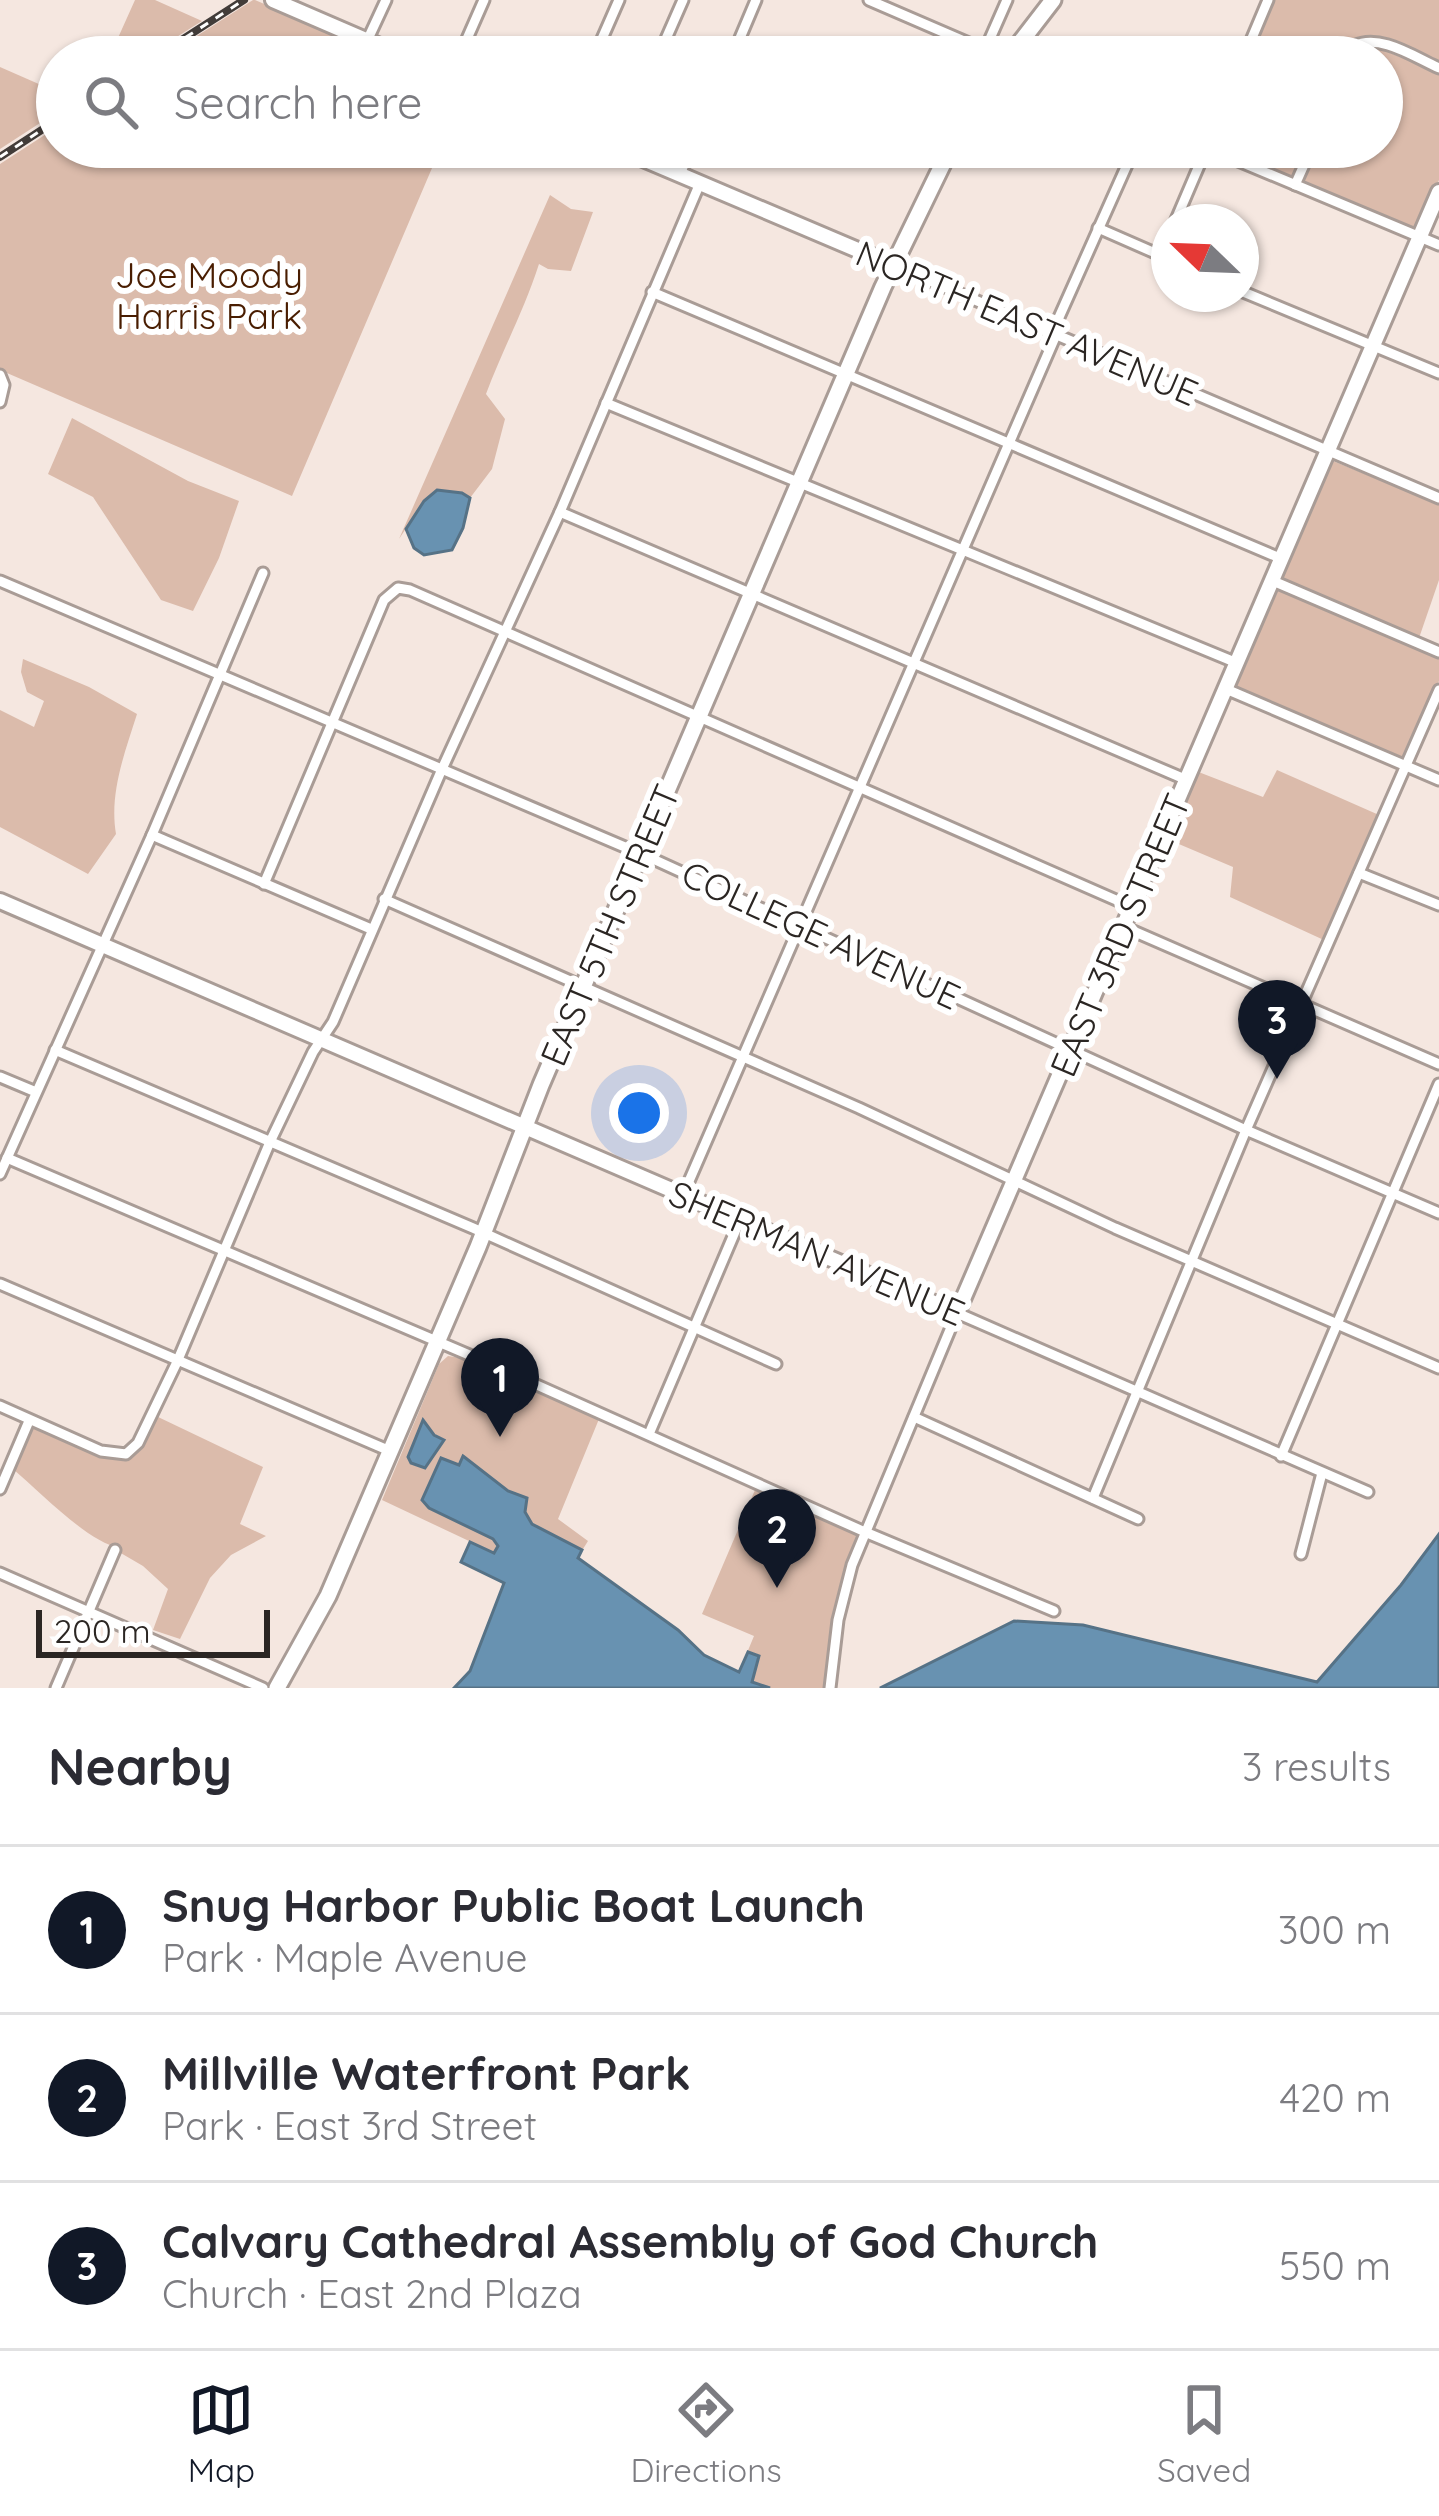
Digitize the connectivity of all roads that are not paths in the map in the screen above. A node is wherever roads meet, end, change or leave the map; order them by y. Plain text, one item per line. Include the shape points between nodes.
1 (386, 0) edge
2 (484, 0) edge
3 (619, 0) edge
4 (683, 0) edge
5 (755, 0) edge
6 (868, 0) edge
7 (1006, 0) edge
8 (1053, 0) edge
9 (1268, 0) edge
10 (282, 2) edge
11 (358, 36) edge
12 (369, 36) edge
13 (468, 36) edge
14 (603, 36) edge
15 (667, 36) edge
16 (740, 36) edge
17 (952, 36) edge
18 (991, 36) edge
19 (1023, 36) edge
20 (1253, 36) edge
21 (1403, 52) edge
22 (1439, 68) edge
23 (666, 168) edge
24 (683, 168) edge
25 (940, 168) edge
26 (1126, 168) edge
27 (1197, 168) edge
28 (1255, 168) edge
29 (1303, 168) edge
30 (680, 174) junction
31 (700, 183) junction
32 (1295, 185) junction
33 (1439, 192) edge
34 (1182, 204) edge
35 (1099, 228) junction
36 (1420, 237) junction
37 (1439, 245) edge
38 (1151, 251) edge
39 (893, 265) junction
40 (652, 292) junction
41 (1259, 298) edge
42 (1054, 334) junction
43 (1373, 346) junction
44 (1439, 373) edge
45 (846, 374) junction
46 (2, 377) edge
47 (0, 402) edge
48 (606, 403) junction
49 (1007, 443) junction
50 (1329, 450) junction
51 (800, 483) junction
52 (1439, 498) edge
53 (560, 512) junction
54 (961, 550) junction
55 (1282, 559) junction
56 (263, 573) dead end
57 (1273, 580) junction
58 (0, 581) edge
59 (753, 592) junction
60 (505, 634) junction
61 (1439, 652) edge
62 (912, 662) junction
63 (1237, 664) junction
64 (220, 675) junction
65 (1226, 689) junction
66 (1439, 690) edge
67 (699, 717) junction
68 (331, 722) junction
69 (1406, 766) junction
70 (442, 769) junction
71 (1186, 780) junction
72 (1439, 780) edge
73 (860, 785) junction
74 (152, 835) junction
75 (640, 854) junction
76 (1359, 873) junction
77 (264, 884) junction
78 (384, 899) junction
79 (0, 901) edge
80 (1439, 905) edge
81 (1132, 907) junction
82 (798, 925) junction
83 (1124, 927) junction
84 (371, 929) junction
85 (101, 944) junction
86 (583, 987) junction
87 (1304, 1005) junction
88 (322, 1039) junction
89 (55, 1050) junction
90 (1070, 1050) junction
91 (743, 1058) junction
92 (1439, 1064) edge
93 (0, 1077) edge
94 (1439, 1084) edge
95 (36, 1092) junction
96 (524, 1126) junction
97 (1246, 1130) junction
98 (269, 1142) junction
99 (7, 1158) junction
100 (0, 1174) edge
101 (1014, 1179) junction
102 (1391, 1194) junction
103 (683, 1195) junction
104 (1439, 1213) edge
105 (740, 1220) junction
106 (483, 1234) junction
107 (225, 1252) junction
108 (1191, 1261) junction
109 (0, 1284) edge
110 (956, 1313) junction
111 (1336, 1325) junction
112 (694, 1328) junction
113 (437, 1342) junction
114 (177, 1362) junction
115 (776, 1364) dead end
116 (1439, 1368) edge
117 (1137, 1394) junction
118 (0, 1406) edge
119 (914, 1417) junction
120 (29, 1421) junction
121 (649, 1434) junction
122 (391, 1450) junction
123 (1281, 1456) junction
124 (1322, 1473) junction
125 (0, 1489) edge
126 (1368, 1492) dead end
127 (1093, 1498) junction
128 (1138, 1519) dead end
129 (866, 1532) junction
130 (116, 1550) dead end
131 (1301, 1554) dead end
132 (0, 1573) edge
133 (1054, 1611) dead end
134 (89, 1612) junction
135 (56, 1688) edge
136 (263, 1688) edge
137 (277, 1688) edge
138 (830, 1688) edge

1 - 12 street
2 - 13 street
3 - 14 street
4 - 15 street
5 - 16 street
6 - 17 street
7 - 18 street
8 - 19 main road
9 - 20 street
10 - 11 street
21 - 22 street
23 - 30 street, NORTH EAST AVENUE
24 - 30 street
25 - 39 main road, EAST 5TH STREET
26 - 35 street
27 - 34 street
28 - 32 street
29 - 32 street
30 - 31 street, NORTH EAST AVENUE
31 - 39 street, NORTH EAST AVENUE
31 - 40 street
32 - 36 street
33 - 36 street, EAST 3RD STREET
35 - 38 street
35 - 42 street
36 - 37 street
36 - 43 street, EAST 3RD STREET
39 - 42 street, NORTH EAST AVENUE
39 - 45 main road, EAST 5TH STREET
40 - 45 street
40 - 48 street
41 - 43 street
42 - 49 street
42 - 50 street, NORTH EAST AVENUE
43 - 44 street
43 - 50 street, EAST 3RD STREET
45 - 49 street
45 - 51 main road, EAST 5TH STREET
46 - 47 street
48 - 51 street
48 - 53 street
49 - 54 street
49 - 55 street
50 - 52 street, NORTH EAST AVENUE
50 - 55 street, EAST 3RD STREET
51 - 54 street
51 - 59 main road, EAST 5TH STREET
53 - 59 street
53 - 60 street
54 - 62 street
54 - 63 street
55 - 57 street, EAST 3RD STREET
56 - 64 street
57 - 61 street
57 - 63 street, EAST 3RD STREET
58 - 64 street, COLLEGE AVENUE
59 - 62 street
59 - 67 main road, EAST 5TH STREET
60 - 67 street
60 - 68 street via 398,588 384,601
60 - 70 street
62 - 71 street
62 - 73 street
63 - 65 street, EAST 3RD STREET
64 - 68 street, COLLEGE AVENUE
64 - 74 street
65 - 69 street
65 - 71 street, EAST 3RD STREET
66 - 69 street
67 - 73 street
67 - 75 main road, EAST 5TH STREET
68 - 70 street, COLLEGE AVENUE
68 - 77 street
69 - 72 street
69 - 76 street
70 - 75 street, COLLEGE AVENUE
70 - 78 street
71 - 81 street, EAST 3RD STREET
73 - 81 street
73 - 82 street
74 - 77 street
74 - 85 street
75 - 82 street, COLLEGE AVENUE
75 - 86 main road, EAST 5TH STREET
76 - 80 street
76 - 87 street
77 - 84 street
78 - 84 street
78 - 86 street
79 - 85 street, SHERMAN AVENUE
81 - 83 street, EAST 3RD STREET
82 - 90 street, COLLEGE AVENUE
82 - 91 street
83 - 87 street
83 - 90 street, EAST 3RD STREET
84 - 88 street
85 - 88 street, SHERMAN AVENUE
85 - 89 street
86 - 91 street
86 - 96 main road, EAST 5TH STREET
87 - 92 street
87 - 97 street
88 - 96 street, SHERMAN AVENUE
88 - 98 street
89 - 95 street
89 - 98 street
90 - 97 street, COLLEGE AVENUE
90 - 101 street, EAST 3RD STREET
91 - 101 street
91 - 103 street
93 - 95 street
94 - 102 street
95 - 99 street
96 - 103 street, SHERMAN AVENUE
96 - 106 main road, EAST 5TH STREET
97 - 102 street, COLLEGE AVENUE
97 - 108 street
98 - 106 street
98 - 107 street
99 - 100 street
99 - 107 street
101 - 108 street
101 - 110 street, EAST 3RD STREET
102 - 104 street, COLLEGE AVENUE
102 - 111 street
103 - 105 street, SHERMAN AVENUE
105 - 110 street, SHERMAN AVENUE
105 - 112 street
106 - 112 street
106 - 113 main road, EAST 5TH STREET
107 - 113 street
107 - 114 street
108 - 111 street
108 - 117 street
109 - 114 street
110 - 117 street, SHERMAN AVENUE
110 - 119 street, EAST 3RD STREET
111 - 116 street
111 - 123 street
112 - 115 street
112 - 121 street
113 - 121 street
113 - 122 main road, EAST 5TH STREET
114 - 120 street via 139,1443 126,1454
114 - 122 street
117 - 123 street, SHERMAN AVENUE
117 - 127 street
118 - 120 street
119 - 127 street
119 - 129 street, EAST 3RD STREET
120 - 125 street
121 - 129 street
122 - 137 main road, EAST 5TH STREET
123 - 124 street, SHERMAN AVENUE
124 - 126 street, SHERMAN AVENUE
124 - 131 street
127 - 128 street
129 - 133 street
129 - 138 street, EAST 3RD STREET via 838,1620
130 - 134 street
132 - 134 street
134 - 135 street
134 - 136 street

